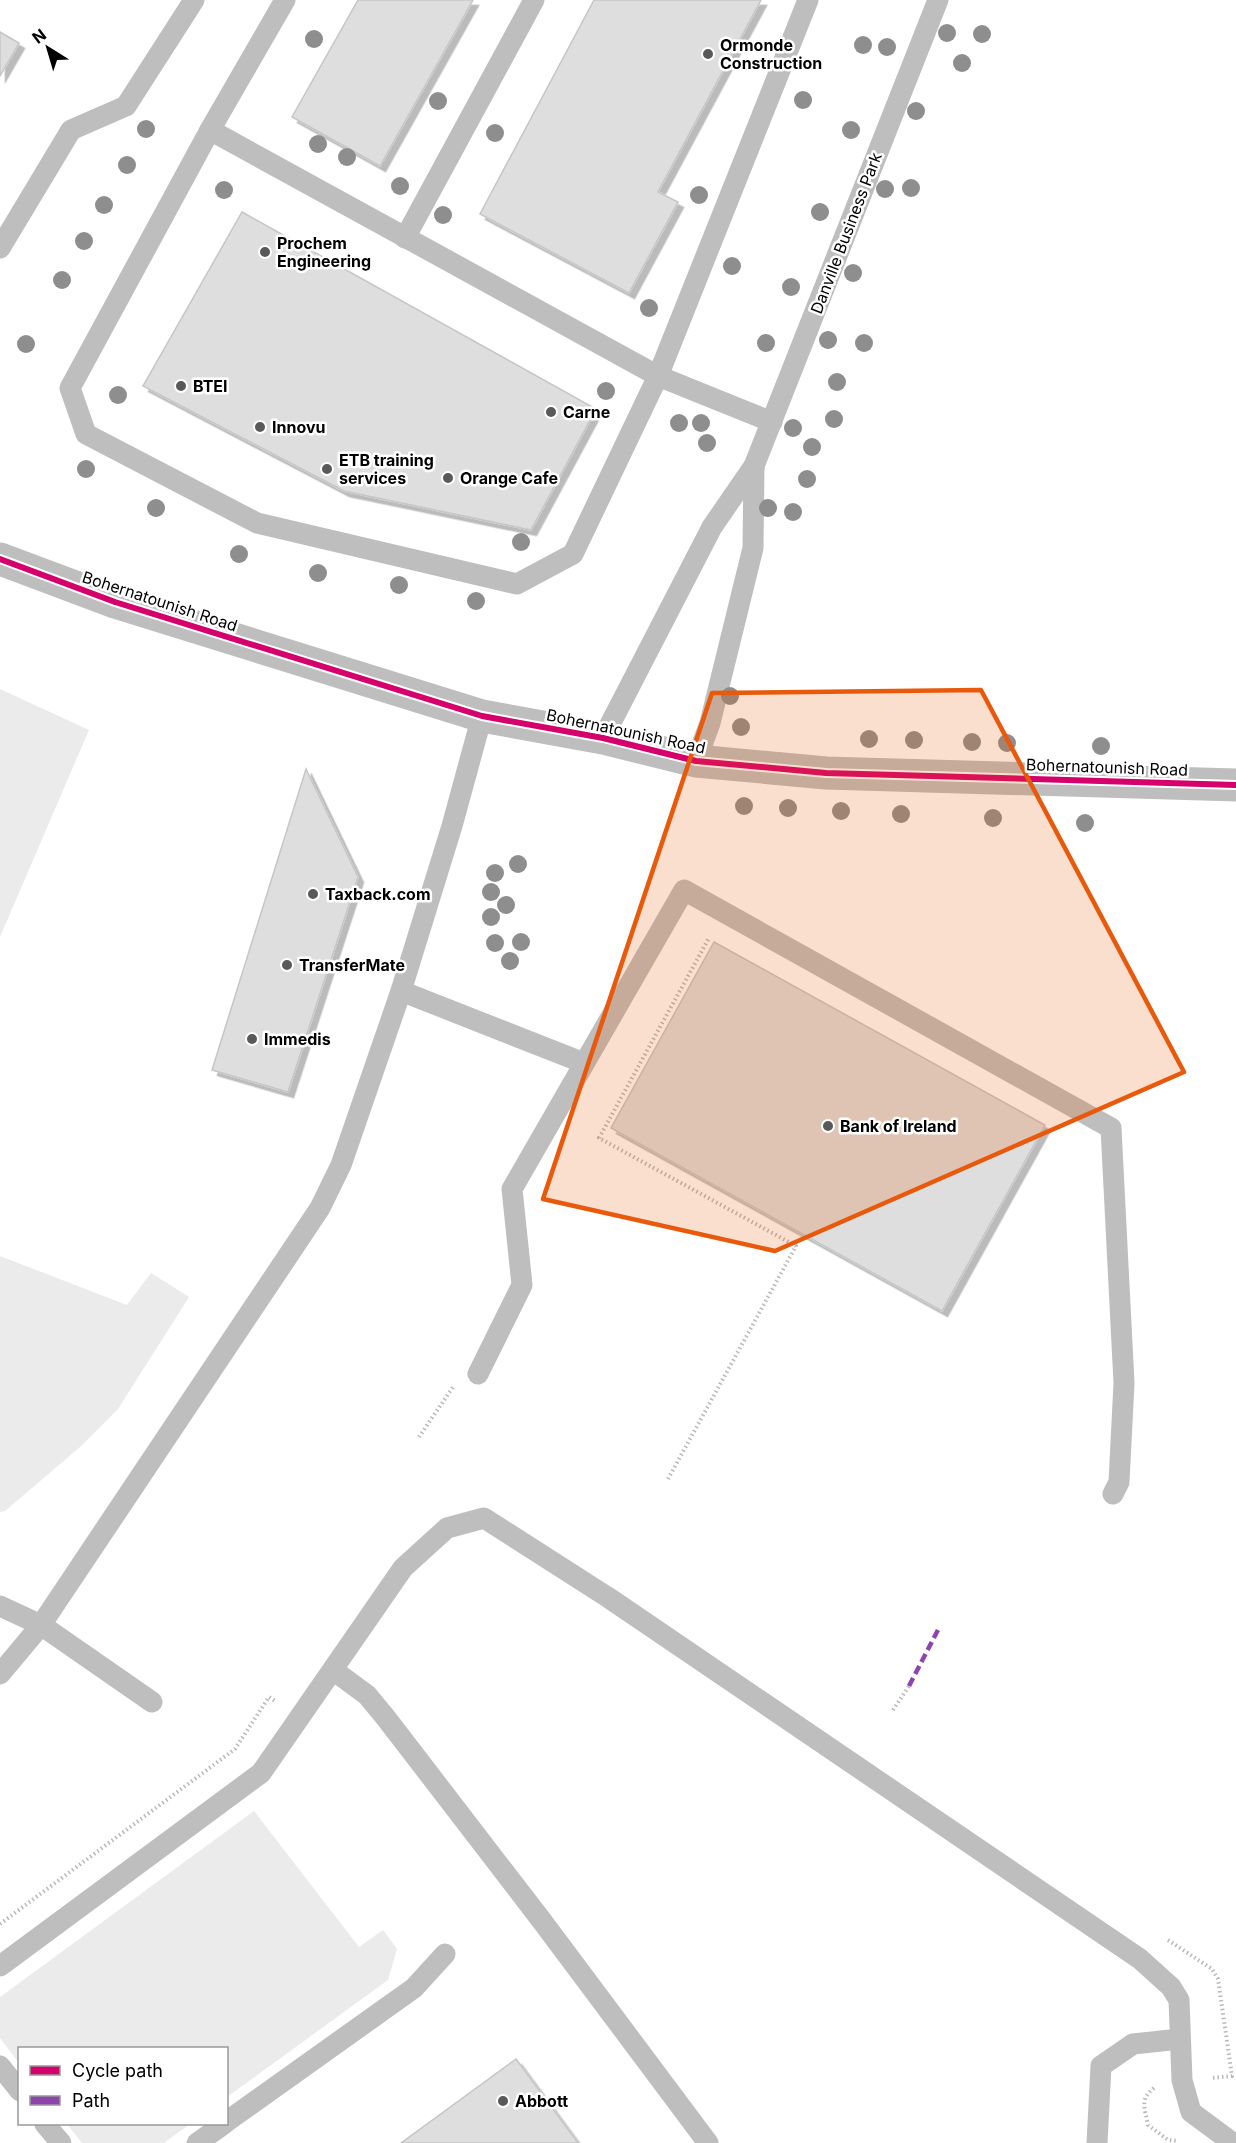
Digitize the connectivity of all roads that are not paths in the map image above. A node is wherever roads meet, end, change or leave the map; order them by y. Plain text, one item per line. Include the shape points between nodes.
1 (194, 0) edge
2 (285, 0) edge
3 (534, 0) edge
4 (808, 0) edge
5 (938, 0) edge
6 (210, 130) junction
7 (405, 238) junction
8 (0, 248) edge
9 (658, 376) junction
10 (772, 422) junction
11 (754, 466) junction
12 (0, 559) edge
13 (482, 716) junction
14 (603, 738) junction
15 (696, 761) junction
16 (1236, 785) edge
17 (401, 991) junction
18 (584, 1063) junction
19 (478, 1374) dead end
20 (1113, 1494) dead end
21 (0, 1605) edge
22 (41, 1625) junction
23 (333, 1670) junction
24 (0, 1674) edge
25 (152, 1702) dead end
26 (445, 1954) dead end
27 (0, 1966) edge
28 (1180, 2039) junction
29 (0, 2066) edge
30 (18, 2088) edge
31 (228, 2121) edge
32 (46, 2125) edge
33 (222, 2125) edge
34 (61, 2143) edge
35 (197, 2143) edge
36 (708, 2143) edge
37 (1097, 2143) edge
38 (1233, 2143) edge

1 - 8 lane via 126,106 71,130
2 - 6 lane
3 - 7 lane
4 - 9 lane
5 - 10 lane, Danville Business Park
6 - 7 lane
6 - 9 lane via 70,388 86,434 257,523 517,584 573,554
7 - 9 lane
9 - 10 lane
10 - 11 lane, Danville Business Park
11 - 14 lane, Danville Business Park via 712,526
11 - 15 lane, Danville Business Park via 753,548 710,723
12 - 13 street, Bohernatounish Road via 116,602
13 - 14 street, Bohernatounish Road
13 - 17 lane
14 - 15 street, Bohernatounish Road
15 - 16 street, Bohernatounish Road via 826,773
17 - 18 lane
17 - 22 lane via 341,1165 320,1208
18 - 19 lane via 512,1189 522,1285
18 - 20 lane via 684,890 1111,1128 1124,1383 1119,1482
21 - 22 lane
22 - 24 lane
22 - 25 lane
23 - 27 lane via 261,1773
23 - 28 lane via 403,1568 447,1528 484,1518 609,1598 1140,1959 1171,1987 1179,2000
23 - 36 lane via 368,1695
26 - 31 lane via 414,1988
28 - 37 lane via 1133,2044 1101,2066
28 - 38 lane via 1182,2080 1191,2112
29 - 30 lane
32 - 34 lane
33 - 35 lane

